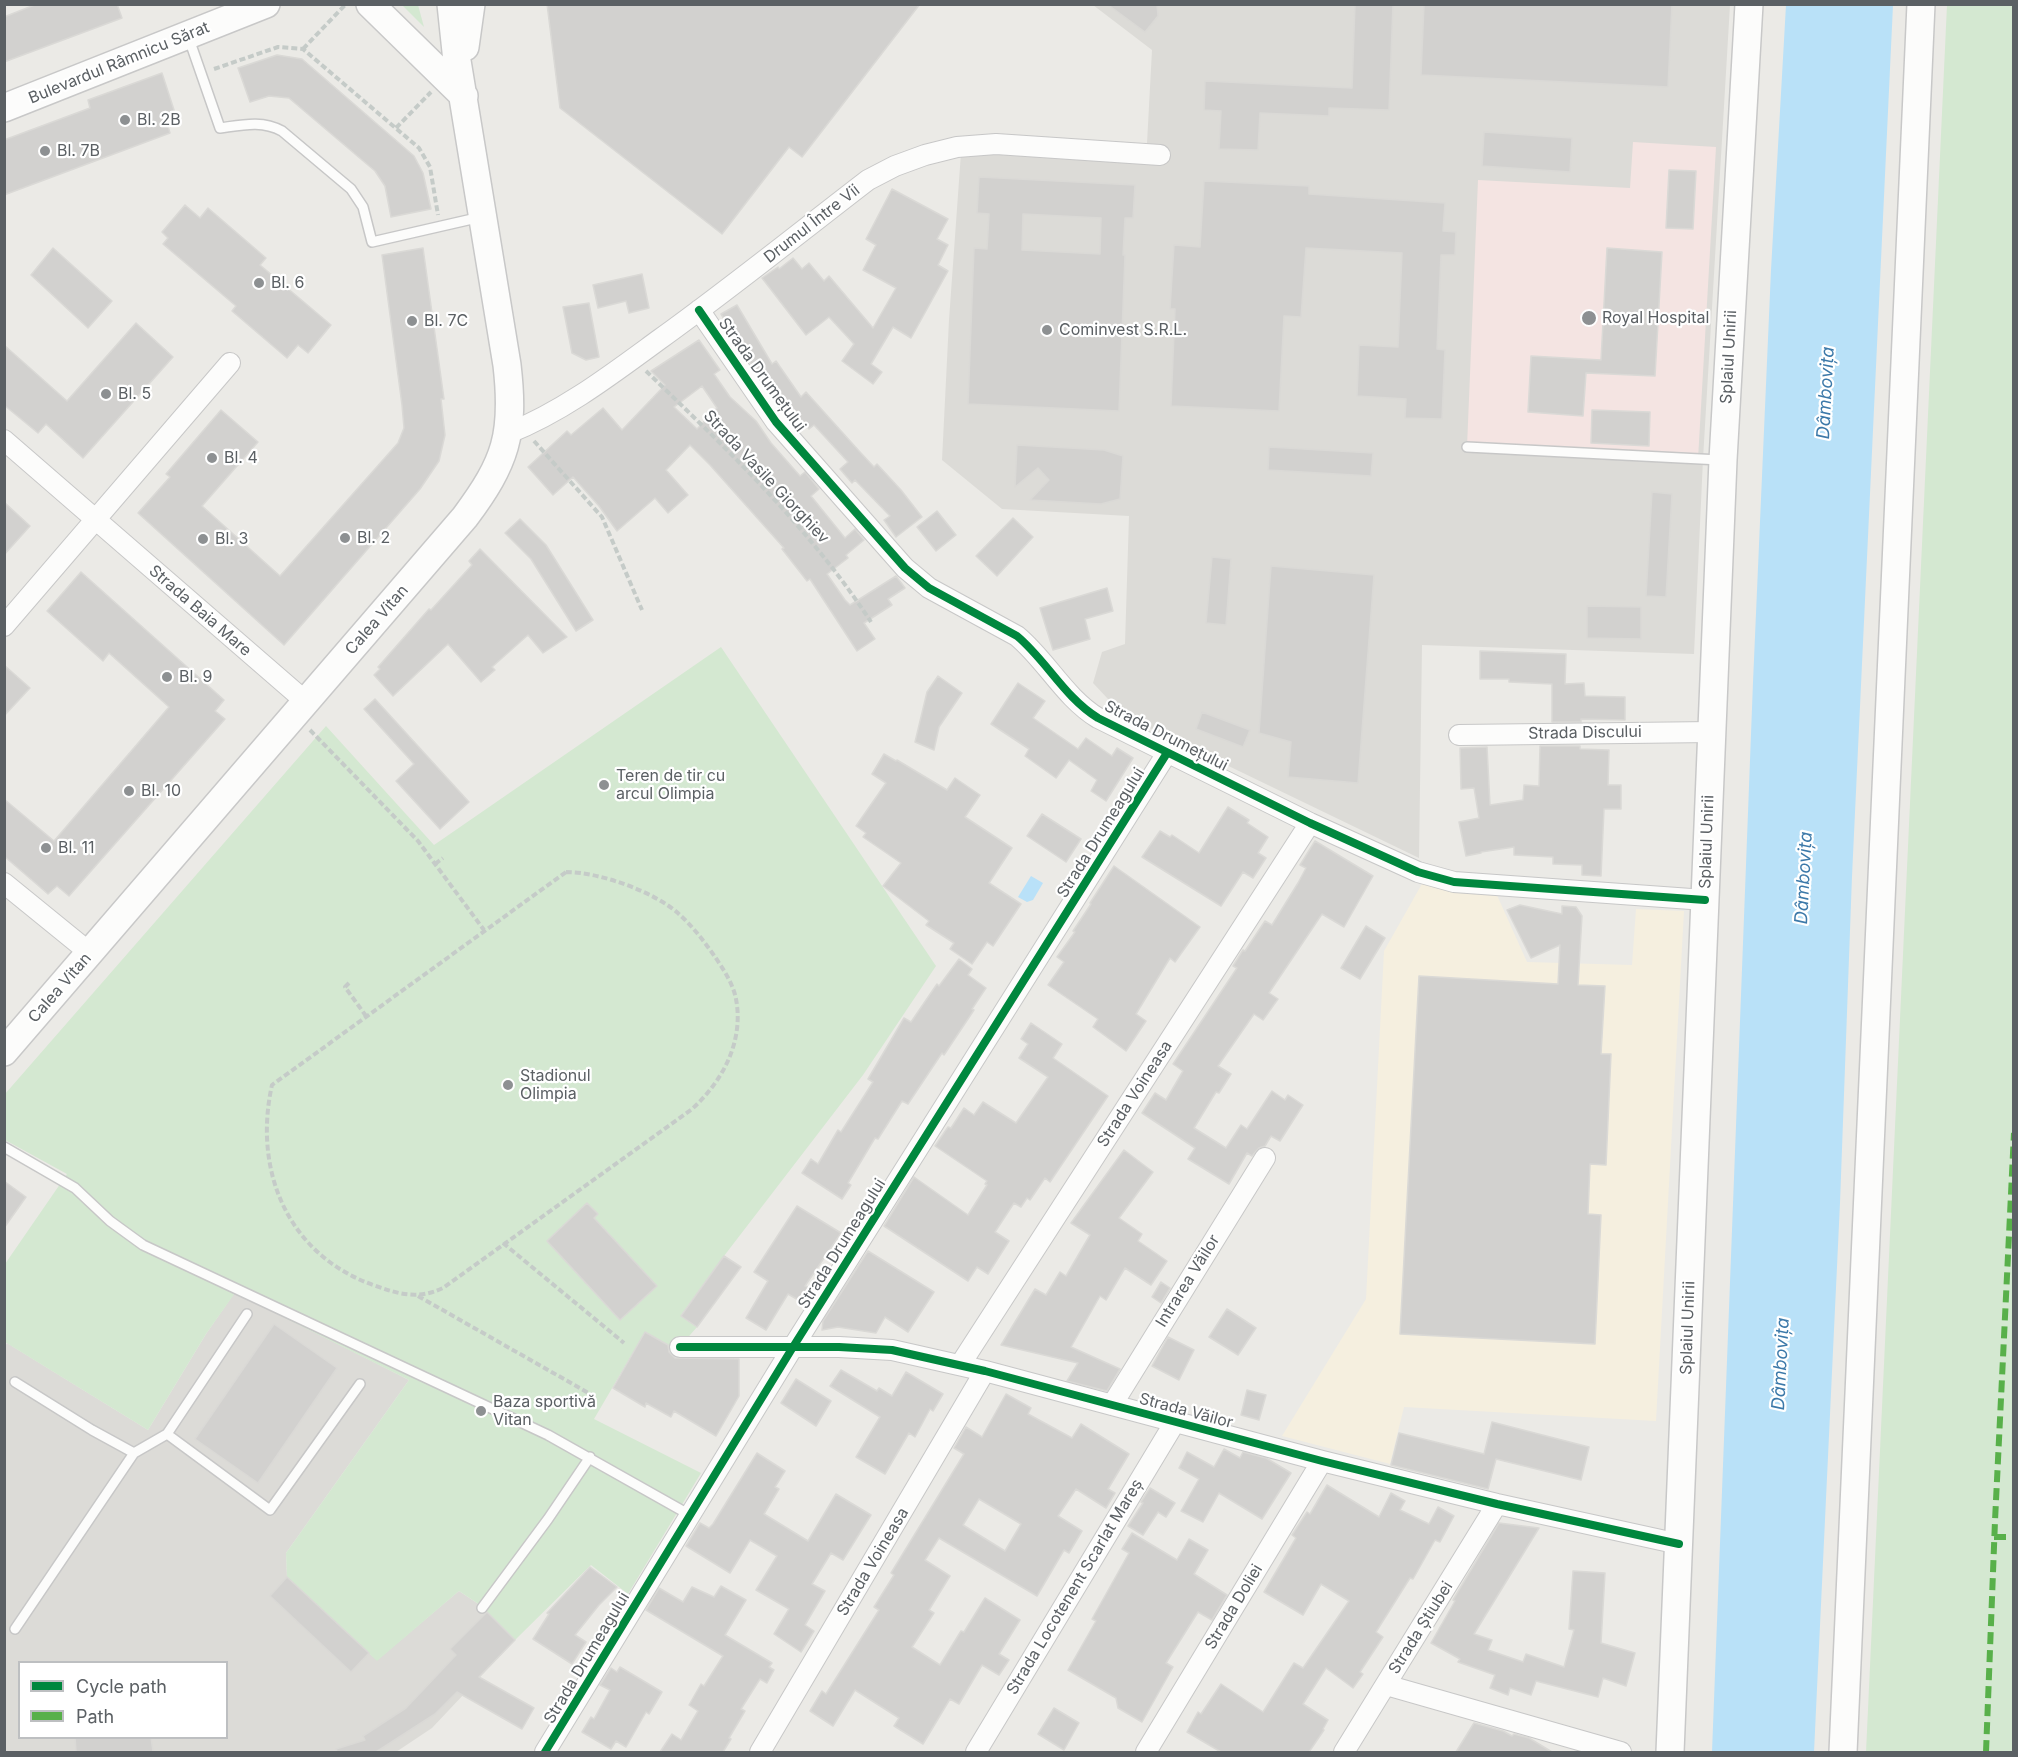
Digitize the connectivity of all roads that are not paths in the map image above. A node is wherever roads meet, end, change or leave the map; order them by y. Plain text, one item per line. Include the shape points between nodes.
1 (267, 4) edge
2 (370, 4) edge
3 (451, 4) edge
4 (471, 4) edge
5 (1749, 4) edge
6 (1921, 4) edge
7 (188, 35) junction
8 (464, 96) junction
9 (4, 108) edge
10 (1160, 155) dead end
11 (484, 216) junction
12 (699, 310) junction
13 (230, 363) dead end
14 (516, 430) junction
15 (4, 440) edge
16 (1467, 447) dead end
17 (1723, 460) junction
18 (96, 521) junction
19 (4, 626) edge
20 (305, 701) junction
21 (1712, 732) junction
22 (1459, 735) dead end
23 (1167, 753) junction
24 (1310, 823) junction
25 (4, 883) edge
26 (1705, 900) junction
27 (90, 953) junction
28 (4, 1052) edge
29 (4, 1147) edge
30 (1265, 1158) dead end
31 (247, 1314) dead end
32 (680, 1347) dead end
33 (793, 1347) junction
34 (960, 1365) junction
35 (985, 1371) junction
36 (15, 1382) dead end
37 (360, 1384) dead end
38 (1112, 1405) junction
39 (1175, 1422) junction
40 (166, 1434) junction
41 (134, 1454) junction
42 (590, 1457) junction
43 (1322, 1461) junction
44 (1497, 1504) junction
45 (690, 1515) junction
46 (1679, 1544) junction
47 (482, 1608) dead end
48 (15, 1629) dead end
49 (1386, 1685) junction
50 (545, 1752) edge
51 (760, 1752) edge
52 (976, 1752) edge
53 (1146, 1752) edge
54 (1344, 1752) edge
55 (1621, 1752) edge
56 (1670, 1752) edge
57 (1843, 1752) edge

1 - 7 main road, Bulevardul Râmnicu Sărat
2 - 8 main road
3 - 8 main road, Calea Vitan
4 - 8 main road, Calea Vitan
5 - 17 main road, Splaiul Unirii
6 - 57 main road
7 - 9 main road, Bulevardul Râmnicu Sărat
7 - 11 lane via 220,128 261,123 282,131 351,189 363,207 372,242
8 - 11 main road, Calea Vitan
10 - 12 street, Drumul Între Vii via 996,144 957,147 926,155 868,180
11 - 14 main road, Calea Vitan
12 - 14 street, Drumul Între Vii via 565,406
12 - 23 street, Strada Drumețului via 776,422 918,580 1017,636 1090,713
13 - 18 street
14 - 20 main road, Calea Vitan via 465,518
15 - 18 street, Strada Baia Mare
16 - 17 lane
17 - 21 main road, Splaiul Unirii
18 - 19 street
18 - 20 street, Strada Baia Mare
20 - 27 main road, Calea Vitan
21 - 22 street, Strada Discului
21 - 26 main road, Splaiul Unirii
23 - 24 street, Strada Drumețului
23 - 33 street, Strada Drumeagului
24 - 26 street, Strada Drumețului via 1418,872 1454,882
24 - 34 street, Strada Voineasa
25 - 27 street
26 - 46 main road, Splaiul Unirii
27 - 28 main road, Calea Vitan
29 - 42 lane via 75,1188 143,1245
30 - 38 street, Intrarea Văilor
31 - 40 lane
32 - 33 street, Strada Văilor
33 - 34 street, Strada Văilor via 892,1350
33 - 45 street, Strada Drumeagului
34 - 35 street, Strada Văilor
35 - 38 street, Strada Văilor
35 - 51 street, Strada Voineasa
36 - 41 lane
37 - 40 lane via 270,1510
38 - 39 street, Strada Văilor
39 - 43 street, Strada Văilor
39 - 52 street, Strada Locotenent Scarlat Mareș
40 - 41 lane
41 - 48 lane
42 - 45 lane
42 - 47 lane
43 - 44 street, Strada Văilor
43 - 53 street, Strada Doliei
44 - 46 street, Strada Văilor
44 - 49 street, Strada Știubei
45 - 50 street, Strada Drumeagului
46 - 56 main road, Splaiul Unirii
49 - 54 street, Strada Știubei
49 - 55 street

